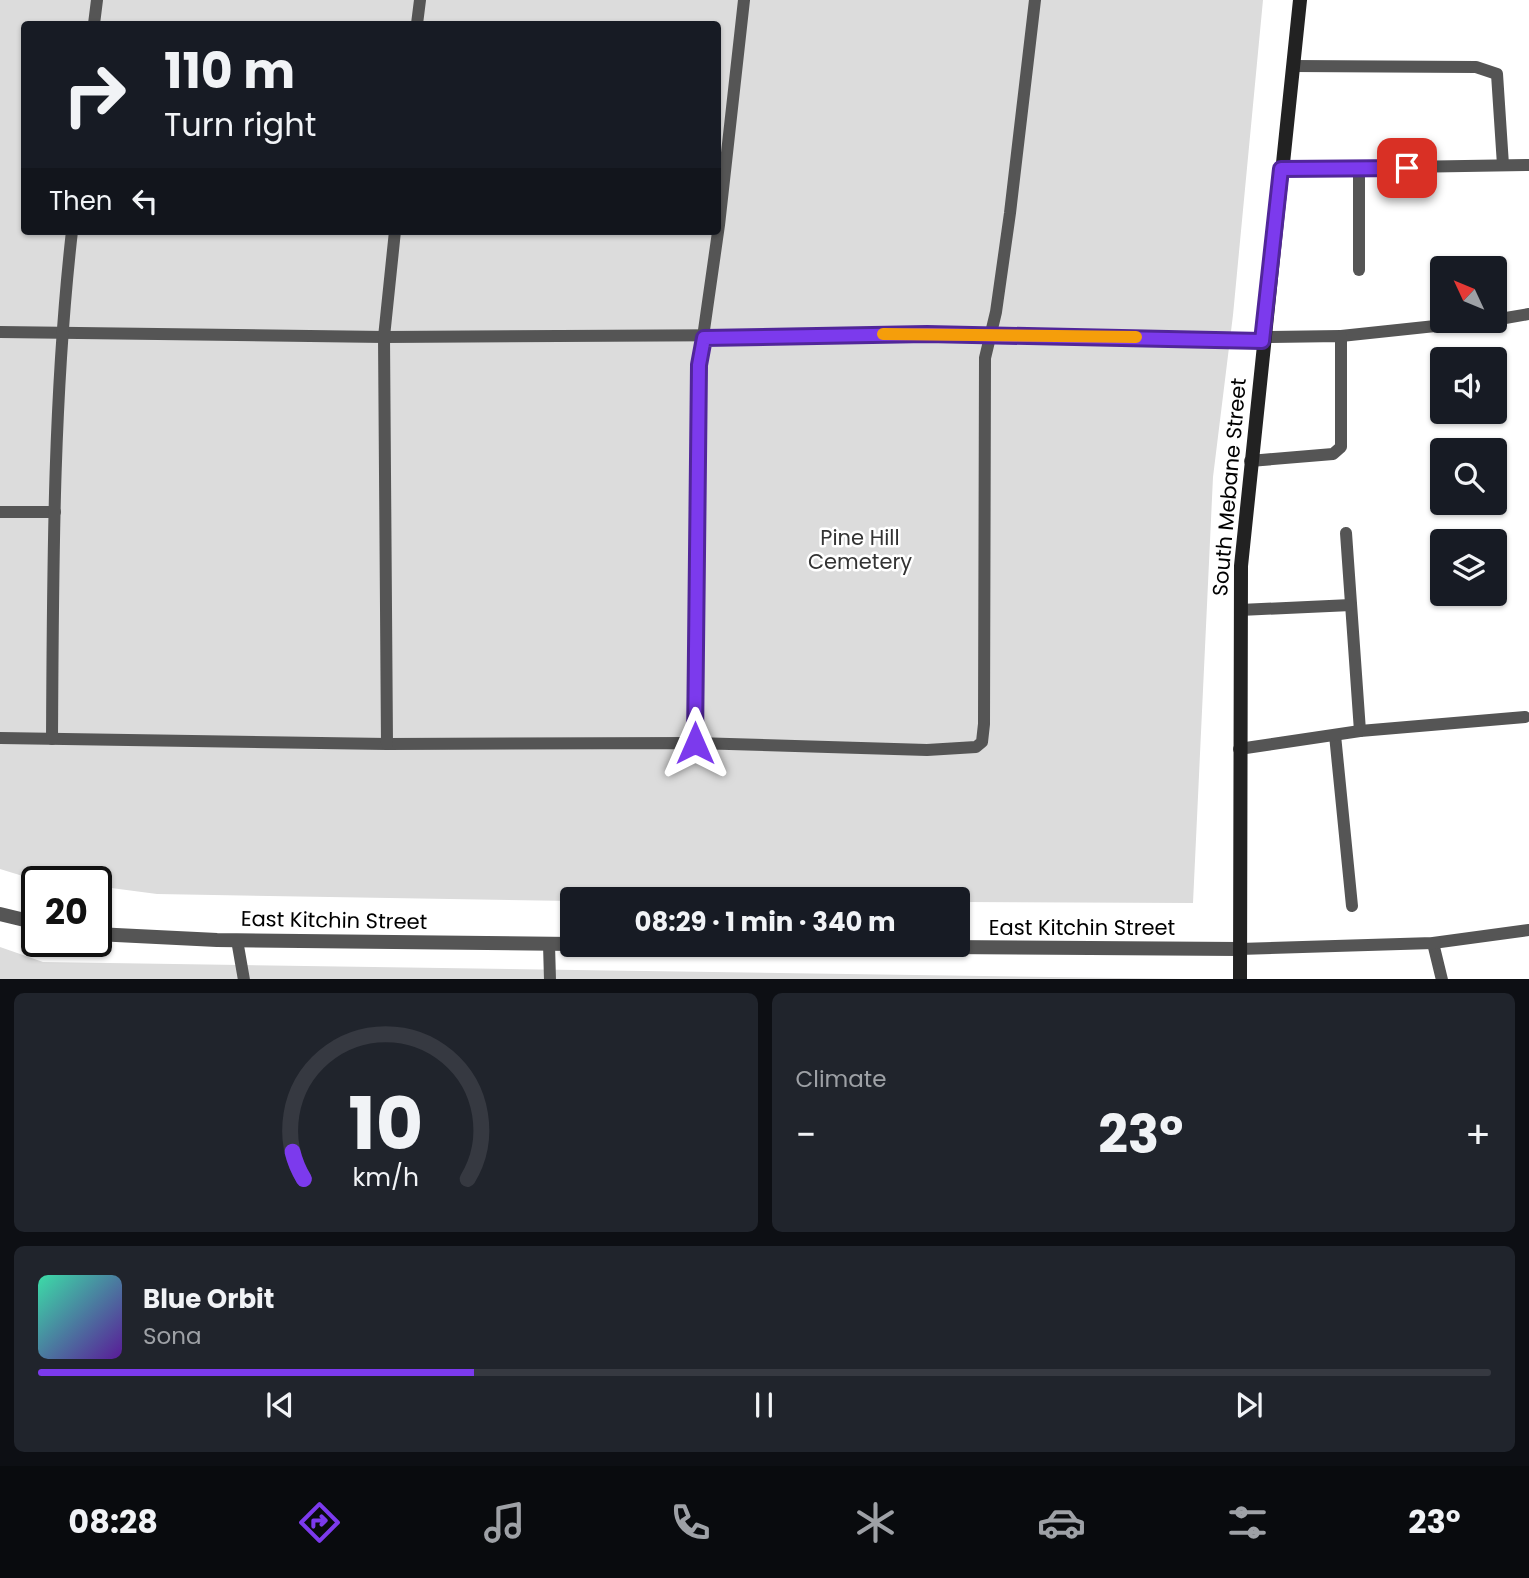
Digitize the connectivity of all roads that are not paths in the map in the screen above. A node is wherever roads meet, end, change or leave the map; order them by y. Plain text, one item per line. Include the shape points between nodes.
1 (97, 0) edge
2 (420, 0) edge
3 (744, 0) edge
4 (1035, 0) edge
5 (1300, 0) edge
6 (94, 21) edge
7 (417, 21) edge
8 (1293, 66) junction
9 (1503, 165) junction
10 (1529, 165) edge
11 (1281, 169) junction
12 (1359, 169) junction
13 (721, 194) edge
14 (72, 235) edge
15 (395, 235) edge
16 (716, 235) edge
17 (1359, 270) dead end
18 (1529, 314) edge
19 (1507, 318) edge
20 (1430, 327) edge
21 (0, 332) edge
22 (61, 332) junction
23 (1340, 336) junction
24 (384, 337) junction
25 (988, 337) junction
26 (704, 338) junction
27 (1262, 339) junction
28 (1250, 461) junction
29 (0, 512) edge
30 (55, 512) junction
31 (1346, 533) dead end
32 (1351, 605) junction
33 (1240, 610) junction
34 (1525, 717) dead end
35 (1360, 731) junction
36 (1335, 735) junction
37 (0, 738) edge
38 (52, 739) junction
39 (695, 743) junction
40 (387, 744) junction
41 (1238, 749) junction
42 (1352, 906) dead end
43 (0, 914) edge
44 (21, 919) edge
45 (1529, 930) edge
46 (112, 935) edge
47 (237, 940) junction
48 (1433, 943) junction
49 (549, 944) junction
50 (560, 944) edge
51 (970, 947) edge
52 (1239, 949) junction
53 (244, 979) edge
54 (550, 979) edge
55 (1240, 979) edge
56 (1442, 979) edge

1 - 6 lane
2 - 7 lane
3 - 13 lane
4 - 25 lane via 1010,213 996,312
5 - 8 street, South Mebane Street
8 - 9 lane via 1476,66 1497,74
8 - 11 street, South Mebane Street
9 - 10 lane
9 - 12 lane
11 - 12 lane
11 - 27 street, South Mebane Street
12 - 17 lane
14 - 22 lane
15 - 24 lane
16 - 26 lane
18 - 19 lane
20 - 23 lane
21 - 22 lane
22 - 24 lane
22 - 30 lane
23 - 27 lane
23 - 28 lane via 1341,447 1333,454
24 - 26 lane
24 - 40 lane
25 - 26 lane
25 - 27 lane
25 - 39 lane via 982,742 976,747 927,750
26 - 39 lane via 699,365
27 - 28 street, South Mebane Street
28 - 33 street, South Mebane Street
29 - 30 lane
30 - 38 lane
31 - 32 lane
32 - 33 lane
32 - 35 lane
33 - 41 street, South Mebane Street
34 - 35 lane
35 - 36 lane
36 - 41 lane
36 - 42 lane
37 - 38 lane
38 - 40 lane
39 - 40 lane
41 - 52 street, South Mebane Street
43 - 44 street
45 - 48 lane
46 - 47 street, East Kitchin Street
47 - 49 street, East Kitchin Street
47 - 53 lane
48 - 52 lane
48 - 56 lane
49 - 50 street, East Kitchin Street
49 - 54 lane
51 - 52 street, East Kitchin Street
52 - 55 street, South Mebane Street

